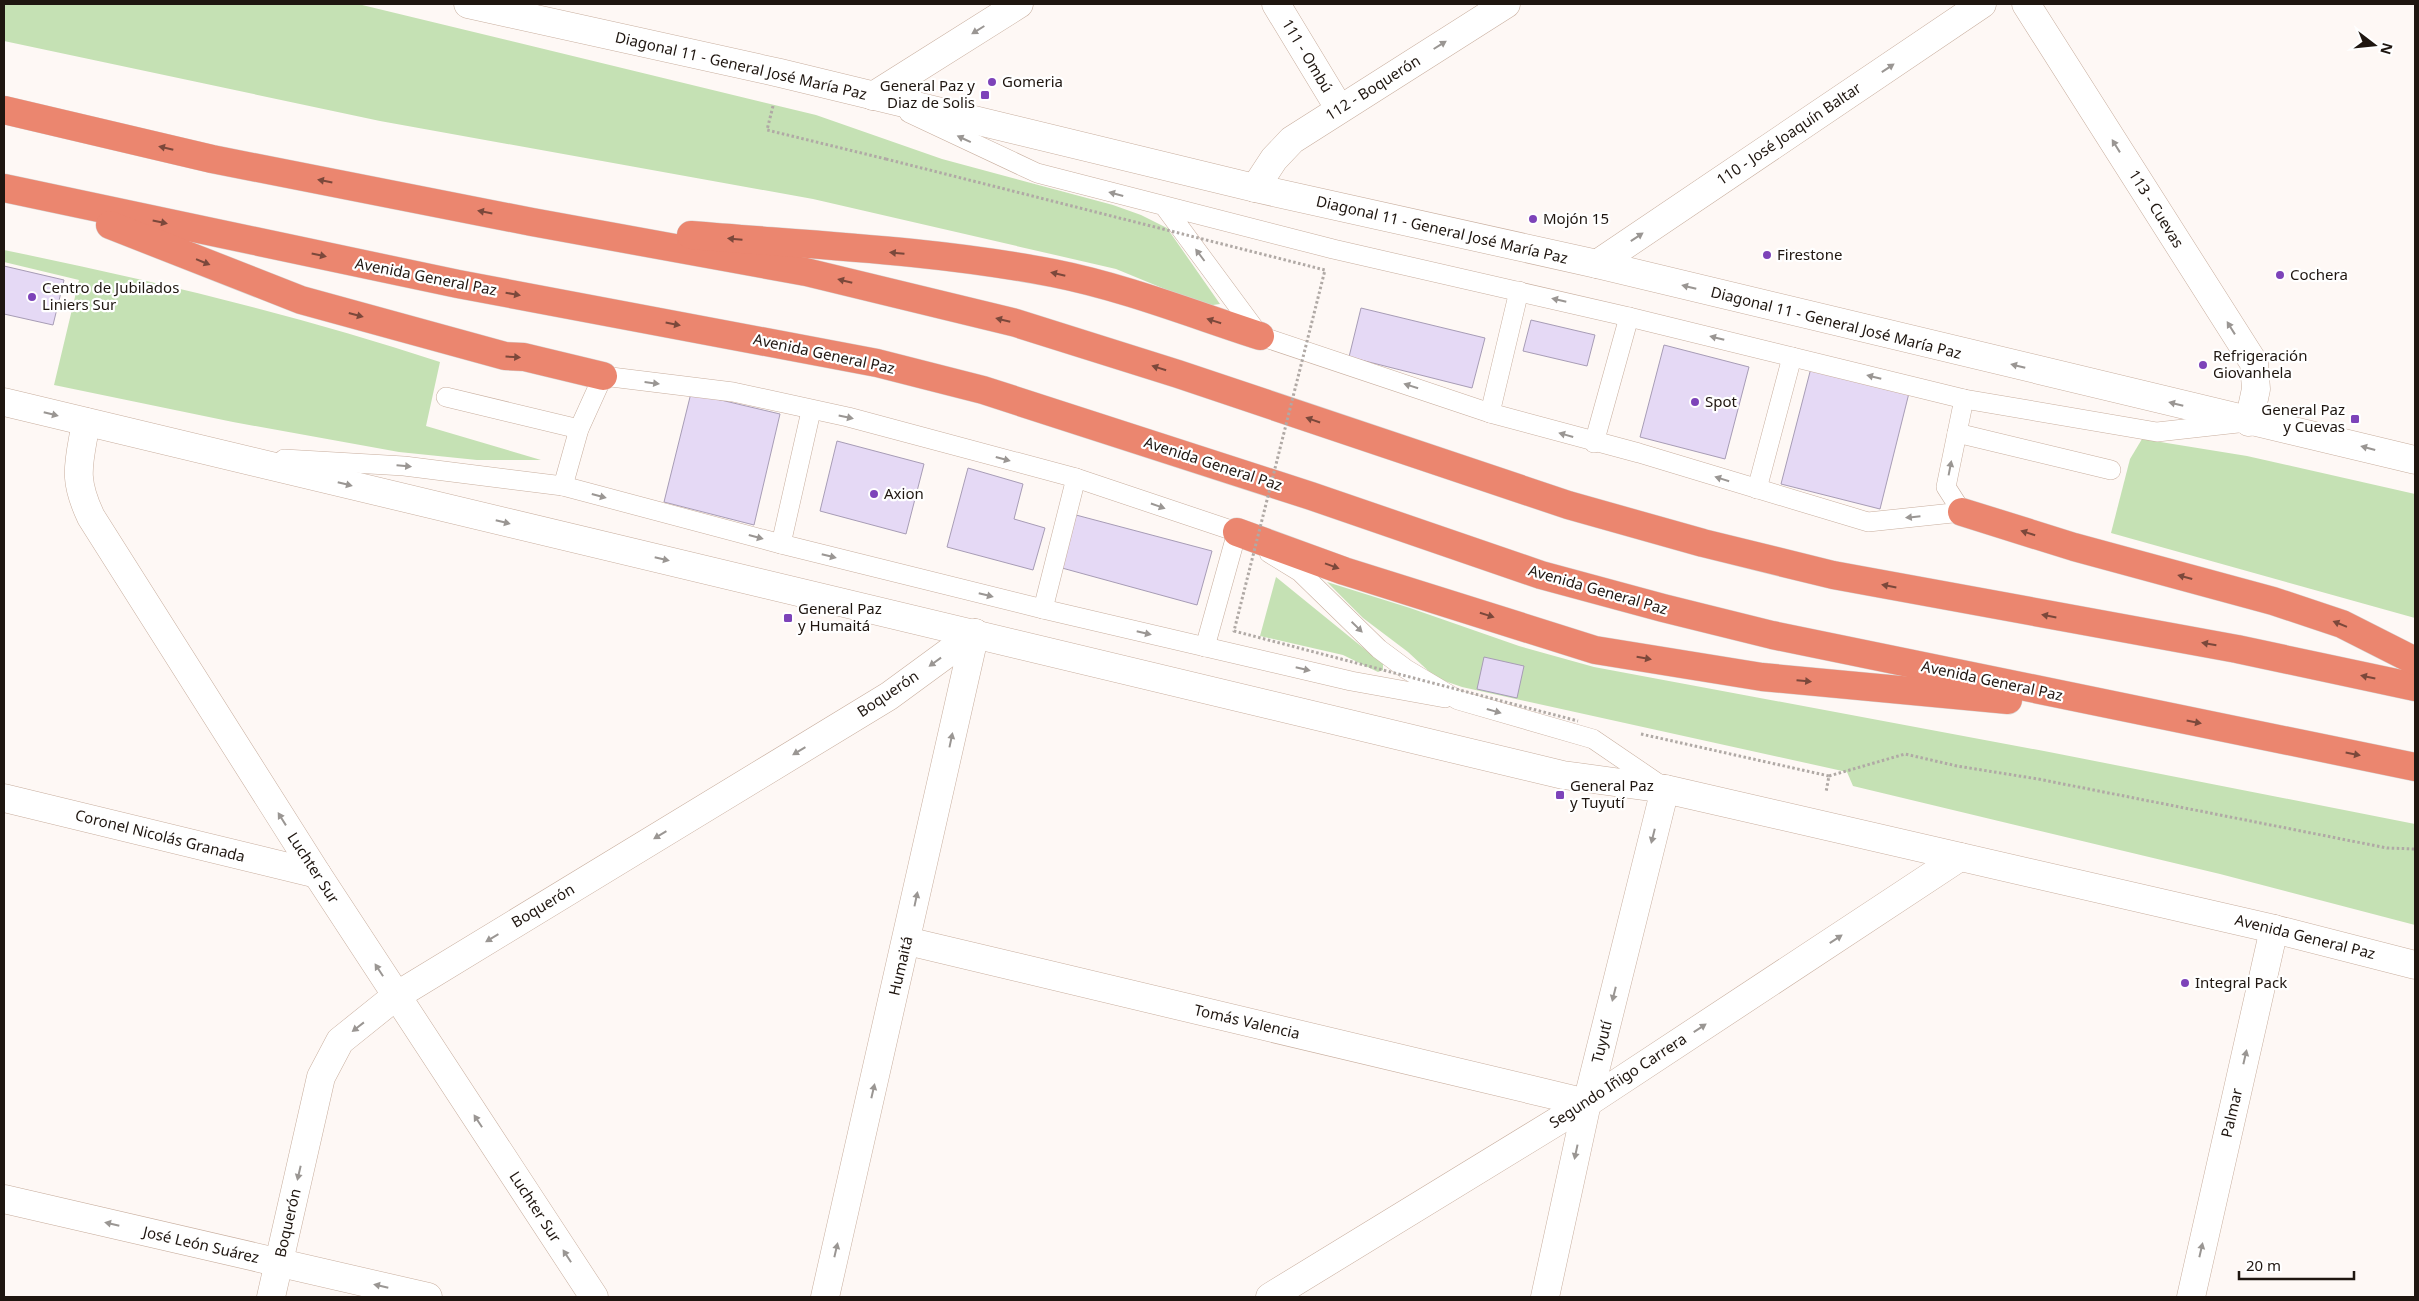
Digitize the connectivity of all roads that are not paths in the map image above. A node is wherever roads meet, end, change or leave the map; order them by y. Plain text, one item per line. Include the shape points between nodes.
1 (1019, 4) edge
2 (1276, 4) edge
3 (1506, 4) edge
4 (1982, 4) edge
5 (2026, 4) edge
6 (485, 6) edge
7 (872, 96) junction
8 (1339, 108) junction
9 (9, 109) edge
10 (4, 188) edge
11 (1255, 188) junction
12 (44, 198) junction
13 (1164, 206) junction
14 (532, 222) junction
15 (1596, 264) junction
16 (1519, 291) junction
17 (1628, 317) junction
18 (1260, 336) junction
19 (1792, 357) junction
20 (604, 376) junction
21 (446, 397) dead end
22 (1964, 399) junction
23 (4, 402) edge
24 (812, 411) junction
25 (1490, 413) junction
26 (86, 422) junction
27 (2249, 422) junction
28 (579, 429) junction
29 (1957, 433) junction
30 (1594, 442) junction
31 (233, 457) junction
32 (2415, 460) edge
33 (2111, 470) dead end
34 (1076, 478) junction
35 (563, 486) junction
36 (1757, 489) junction
37 (1962, 512) junction
38 (1237, 532) junction
39 (781, 544) junction
40 (1043, 608) junction
41 (975, 633) junction
42 (1205, 647) junction
43 (2415, 661) edge
44 (2415, 688) edge
45 (1458, 700) junction
46 (2146, 713) junction
47 (2415, 767) edge
48 (1665, 788) junction
49 (4, 798) edge
50 (1960, 857) junction
51 (317, 874) junction
52 (2274, 929) junction
53 (907, 941) junction
54 (2415, 964) edge
55 (396, 996) junction
56 (1587, 1103) junction
57 (4, 1200) edge
58 (278, 1263) junction
59 (271, 1297) edge
60 (428, 1297) edge
61 (594, 1297) edge
62 (826, 1297) edge
63 (1270, 1297) edge
64 (1545, 1297) edge
65 (2191, 1297) edge

1 -> 7 street
2 - 8 street, 111 - Ombú
8 -> 3 street, 112 - Boquerón
15 -> 4 street, 110 - José Joaquín Baltar
27 -> 5 street, 113 - Cuevas via 2256,389 2254,363
6 - 7 street, Diagonal 11 - General José María Paz
7 - 11 street, Diagonal 11 - General José María Paz
13 -> 7 lane via 1037,173
8 - 11 street, 112 - Boquerón via 1292,140 1274,159
14 -> 9 highway via 212,159
10 - 12 highway, Avenida General Paz
11 - 15 street, Diagonal 11 - General José María Paz
12 -> 20 highway via 302,300 505,356
12 -> 46 highway, Avenida General Paz via 458,284 877,363 983,390 1541,574 1653,606 1772,636
13 - 16 lane
18 -> 13 lane
18 -> 14 highway via 1117,289 1054,273 968,259
44 -> 14 highway via 2237,649 1833,575 1712,546 1559,502 1016,323 806,272
27 -> 15 street, Diagonal 11 - General José María Paz
17 -> 16 lane
16 - 25 lane
19 -> 17 lane
17 - 30 lane
25 -> 18 lane
22 -> 19 lane
19 - 36 lane
20 -> 24 lane via 734,392
20 - 28 lane
21 - 28 lane
22 - 27 lane via 2157,432
22 - 29 lane
23 -> 26 street, Avenida General Paz
24 -> 34 lane
24 - 39 lane
30 -> 25 lane
26 - 31 street, Avenida General Paz
51 -> 26 street, Luchter Sur via 92,518 81,496 77,472
32 -> 27 street, Diagonal 11 - General José María Paz
28 - 35 lane
29 - 33 lane
37 -> 29 lane via 1946,487
36 -> 30 lane
31 -> 35 lane via 404,466
31 -> 41 street, Avenida General Paz
34 -> 38 lane
34 - 40 lane
35 -> 39 lane
37 -> 36 lane via 1868,522
43 -> 37 highway via 2342,624 2273,601 2074,548
38 - 42 lane
38 -> 45 lane via 1300,572 1379,649 1406,670
38 -> 46 highway via 1344,571 1595,650 1762,677
39 -> 40 lane
40 -> 42 lane
41 - 48 street, Avenida General Paz via 1563,775
53 -> 41 street, Humaitá
41 -> 55 street, Boquerón via 889,696
42 -> 45 lane via 1351,681
45 -> 48 lane via 1593,739
46 -> 47 highway, Avenida General Paz
48 - 50 street, Avenida General Paz
48 -> 56 street, Tuyutí
49 - 51 street, Coronel Nicolás Granada
50 - 52 street, Avenida General Paz
56 -> 50 street, Segundo Iñigo Carrera
55 -> 51 street, Luchter Sur
52 - 54 street, Avenida General Paz
65 -> 52 street, Palmar
53 - 56 street, Tomás Valencia
62 -> 53 street, Humaitá
55 -> 58 street, Boquerón via 340,1041 321,1078
61 -> 55 street, Luchter Sur
56 - 63 street, Segundo Iñigo Carrera
56 -> 64 street, Tuyutí
58 -> 57 street, José León Suárez
58 - 59 street, Boquerón
60 -> 58 street, José León Suárez

